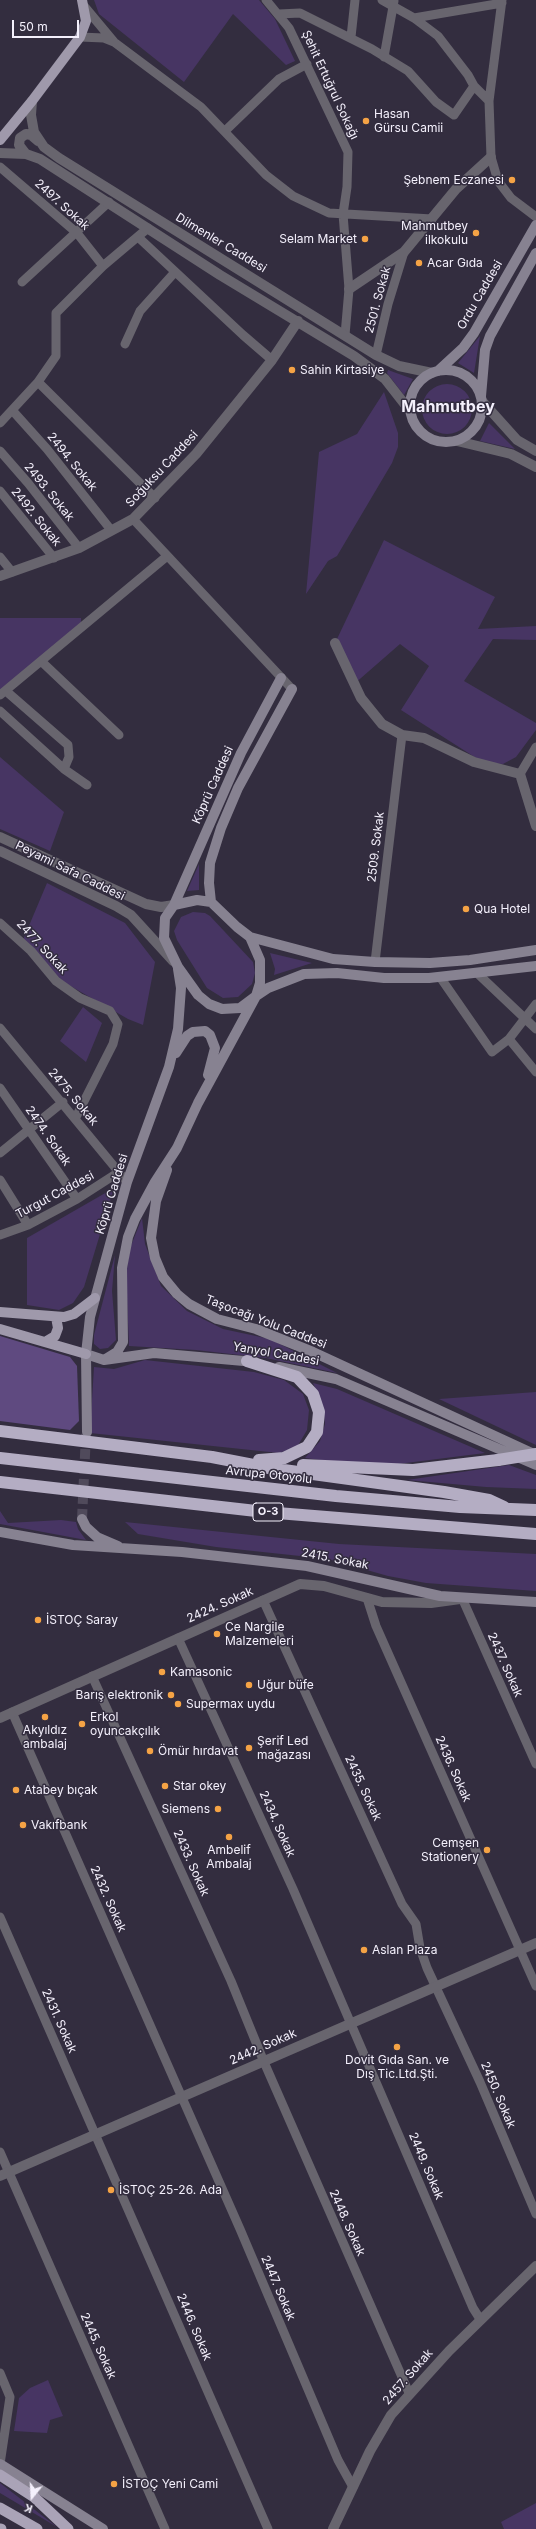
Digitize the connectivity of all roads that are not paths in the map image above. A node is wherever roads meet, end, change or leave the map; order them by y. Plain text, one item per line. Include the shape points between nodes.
1 (266, 0) edge
2 (355, 0) edge
3 (382, 0) edge
4 (502, 2) edge
5 (83, 3) edge
6 (394, 3) edge
7 (279, 14) junction
8 (414, 18) junction
9 (80, 37) junction
10 (350, 37) junction
11 (114, 42) junction
12 (384, 56) junction
13 (307, 64) junction
14 (474, 86) junction
15 (489, 101) junction
16 (32, 102) junction
17 (225, 131) junction
18 (0, 140) edge
19 (40, 142) junction
20 (0, 154) edge
21 (26, 154) junction
22 (491, 157) junction
23 (0, 167) edge
24 (109, 202) junction
25 (343, 214) junction
26 (536, 216) edge
27 (432, 219) junction
28 (536, 225) edge
29 (148, 228) junction
30 (77, 233) junction
31 (138, 237) junction
32 (404, 252) junction
33 (536, 254) edge
34 (103, 266) junction
35 (175, 272) junction
36 (22, 282) dead end
37 (349, 289) junction
38 (298, 321) junction
39 (345, 335) junction
40 (125, 344) dead end
41 (376, 355) junction
42 (272, 360) junction
43 (435, 372) junction
44 (38, 382) junction
45 (481, 399) junction
46 (12, 410) junction
47 (410, 411) junction
48 (0, 423) edge
49 (457, 441) junction
50 (0, 451) edge
51 (536, 452) edge
52 (536, 467) edge
53 (0, 491) edge
54 (155, 498) junction
55 (133, 519) junction
56 (112, 530) junction
57 (79, 548) junction
58 (0, 557) edge
59 (166, 557) junction
60 (54, 558) junction
61 (12, 572) junction
62 (0, 576) edge
63 (335, 643) dead end
64 (42, 662) junction
65 (281, 678) junction
66 (292, 689) joint
67 (3, 693) edge
68 (0, 711) edge
69 (119, 735) dead end
70 (402, 735) junction
71 (536, 747) edge
72 (64, 769) junction
73 (520, 774) junction
74 (87, 785) dead end
75 (536, 826) edge
76 (0, 837) edge
77 (0, 851) edge
78 (211, 902) junction
79 (174, 905) junction
80 (0, 923) edge
81 (250, 937) junction
82 (536, 950) edge
83 (375, 962) junction
84 (536, 966) edge
85 (178, 967) junction
86 (477, 973) junction
87 (440, 977) junction
88 (256, 996) junction
89 (536, 1004) edge
90 (524, 1017) junction
91 (0, 1028) edge
92 (536, 1029) edge
93 (509, 1039) junction
94 (169, 1067) junction
95 (536, 1072) edge
96 (0, 1088) edge
97 (63, 1102) junction
98 (198, 1103) junction
99 (76, 1117) junction
100 (30, 1130) junction
101 (177, 1148) junction
102 (0, 1153) edge
103 (120, 1172) junction
104 (0, 1180) edge
105 (127, 1182) junction
106 (77, 1199) junction
107 (28, 1225) junction
108 (0, 1235) edge
109 (95, 1298) junction
110 (0, 1312) edge
111 (56, 1317) junction
112 (0, 1329) edge
113 (45, 1342) junction
114 (86, 1354) junction
115 (104, 1360) junction
116 (247, 1361) junction
117 (0, 1431) edge
118 (86, 1432) tunnel mouth
119 (536, 1455) edge
120 (212, 1457) junction
121 (0, 1458) edge
122 (259, 1460) junction
123 (536, 1465) edge
124 (0, 1482) edge
125 (509, 1509) junction
126 (536, 1510) edge
127 (82, 1520) tunnel mouth
128 (0, 1532) edge
129 (536, 1534) edge
130 (127, 1550) junction
131 (367, 1598) junction
132 (462, 1598) junction
133 (263, 1600) junction
134 (536, 1602) edge
135 (178, 1638) junction
136 (92, 1676) junction
137 (12, 1712) junction
138 (0, 1718) edge
139 (536, 1764) edge
140 (0, 1917) edge
141 (536, 1943) edge
142 (520, 1950) junction
143 (437, 1986) junction
144 (536, 1986) edge
145 (351, 2022) junction
146 (264, 2062) junction
147 (182, 2096) junction
148 (96, 2134) junction
149 (0, 2152) edge
150 (4, 2174) edge
151 (536, 2214) edge
152 (536, 2266) edge
153 (480, 2319) junction
154 (0, 2373) edge
155 (409, 2393) junction
156 (0, 2464) edge
157 (0, 2475) edge
158 (353, 2487) junction
159 (0, 2508) edge
160 (37, 2529) edge
161 (68, 2529) edge
162 (103, 2529) edge
163 (165, 2529) edge
164 (268, 2529) edge
165 (333, 2529) edge

1 - 7 street, Şehit Ertuğrul Sokağı
2 - 10 street
3 - 6 street
4 - 8 street
4 - 15 street
5 - 9 main road via 86,21
5 - 11 street
6 - 8 street
6 - 12 street
7 - 10 street via 300,13
7 - 13 street, Şehit Ertuğrul Sokağı via 290,28
8 - 14 street via 438,36
9 - 11 street via 104,38
9 - 16 main road
10 - 12 street
11 - 17 street via 201,108
12 - 14 street via 408,71 436,102 454,115
13 - 17 street via 279,79
13 - 25 street, Şehit Ertuğrul Sokağı via 348,152
14 - 15 street
15 - 22 street
16 - 18 main road
16 - 19 street, Dilmenler Caddesi via 32,124
17 - 25 street via 266,175 293,196 329,213
19 - 21 street via 31,135 26,134 20,138 19,146
19 - 39 street, Dilmenler Caddesi via 59,158 99,184
20 - 21 street
21 - 24 street via 40,159
22 - 26 street via 498,181 510,198
22 - 27 street via 456,189
23 - 30 street, 2497. Sokak
24 - 29 street
24 - 30 street
25 - 27 street
25 - 37 street, Şehit Ertuğrul Sokağı
27 - 32 street
28 - 43 main road, Ordu Caddesi via 474,333 463,348
29 - 31 street
29 - 38 street
30 - 34 street, 2497. Sokak
30 - 36 street
31 - 34 street
31 - 35 street
32 - 37 street
32 - 41 street, 2501. Sokak
33 - 45 main road via 490,336 485,350
34 - 44 street via 56,313 56,356
35 - 40 street via 140,311
35 - 42 street
37 - 39 street, Şehit Ertuğrul Sokağı
38 - 42 street, Soğuksu Caddesi
38 - 47 street via 374,369
39 - 41 street, Dilmenler Caddesi
41 - 43 street, Dilmenler Caddesi via 400,366
42 - 54 street, Soğuksu Caddesi via 196,454
43 - 45 main road via 460,373 473,383
43 - 47 main road via 415,387
44 - 46 street
44 - 54 street
45 - 49 main road via 478,422 469,433
45 - 51 street via 517,440
46 - 48 street
46 - 56 street, 2494. Sokak
47 - 49 main road via 416,426 427,437 442,442
49 - 52 street via 511,454
50 - 57 street, 2493. Sokak
53 - 60 street, 2492. Sokak
54 - 55 street, Soğuksu Caddesi
55 - 56 street, Soğuksu Caddesi
55 - 59 street
56 - 57 street, Soğuksu Caddesi
57 - 60 street, Soğuksu Caddesi
58 - 61 street
59 - 64 street
59 - 65 street
60 - 61 street, Soğuksu Caddesi
61 - 62 street, Soğuksu Caddesi
63 - 70 street via 361,698 382,724
64 - 67 street
64 - 69 street
65 - 66 street
65 - 79 main road, Köprü Caddesi via 241,753
66 - 78 main road, Köprü Caddesi via 238,788 221,828 210,862
67 - 72 street via 68,745 69,757
68 - 72 street
70 - 73 street via 424,738 474,762
70 - 83 street, 2509. Sokak
71 - 73 street
72 - 74 street
73 - 75 street
76 - 79 street, Peyami Safa Caddesi via 146,904 161,907
77 - 85 street, Peyami Safa Caddesi via 131,915
78 - 79 main road via 197,900
78 - 81 main road
79 - 85 main road via 165,918 164,938
80 - 99 street, 2477. Sokak via 31,951 56,981 80,998 110,1011 118,1024 113,1044
81 - 83 main road via 333,959
81 - 88 main road via 256,948 261,972
82 - 83 main road via 438,962
84 - 86 main road
85 - 88 main road via 198,995 209,1004 222,1009 240,1008
85 - 94 main road, Köprü Caddesi via 181,1007
86 - 87 main road
86 - 90 street
87 - 88 main road via 384,978 337,973 304,974 285,980
87 - 93 street via 492,1052
88 - 98 main road
89 - 90 street
90 - 92 street
90 - 93 street
91 - 97 street, 2475. Sokak
93 - 95 street
94 - 98 main road via 187,1036 200,1031 210,1035 215,1048 214,1055
94 - 105 main road, Köprü Caddesi
96 - 100 street, 2474. Sokak
97 - 99 street, 2475. Sokak
97 - 100 street
98 - 101 main road
99 - 103 street, 2475. Sokak
100 - 102 street
100 - 106 street, 2474. Sokak
101 - 115 main road via 140,1208 128,1237 121,1273 123,1342 117,1352
101 - 119 main road, Taşocağı Yolu Caddesi via 156,1202 151,1238 163,1278 177,1294 209,1316 256,1330 313,1352
103 - 105 street, 2475. Sokak
103 - 106 street, Turgut Caddesi
104 - 107 street
105 - 109 main road, Köprü Caddesi
106 - 107 street, Turgut Caddesi
107 - 108 street, Turgut Caddesi
109 - 111 main road via 74,1314
109 - 114 main road, Köprü Caddesi via 87,1334
110 - 111 main road
111 - 113 main road via 58,1328 55,1336
112 - 113 main road, Yanyol Caddesi
113 - 114 main road, Yanyol Caddesi
114 - 115 main road, Yanyol Caddesi
114 - 118 main road, Köprü Caddesi
115 - 116 main road, Yanyol Caddesi via 154,1353
116 - 122 highway via 297,1377 313,1394 319,1412 317,1432 307,1447 284,1458
116 - 123 main road, Yanyol Caddesi via 336,1379
117 - 120 highway
119 - 122 highway, bridge via 413,1470 355,1469
120 - 122 highway
120 - 125 highway via 289,1471 452,1493 489,1500
121 - 125 highway, Avrupa Otoyolu / O-3 via 336,1496
124 - 129 highway, O-3 via 265,1512
125 - 126 highway, Avrupa Otoyolu / O-3
127 - 130 main road via 97,1538
128 - 130 main road, 2415. Sokak via 73,1546
130 - 132 main road, 2415. Sokak via 182,1552 307,1566
131 - 132 street, 2424. Sokak via 382,1602 417,1604 448,1602
131 - 133 street, 2424. Sokak via 324,1586 300,1584
131 - 142 street, 2436. Sokak via 376,1626
132 - 134 main road, 2415. Sokak
132 - 139 street, 2437. Sokak
133 - 135 street, 2424. Sokak
133 - 143 street, 2435. Sokak via 402,1904 416,1924 420,1948
135 - 136 street, 2424. Sokak
135 - 145 street, 2434. Sokak
136 - 137 street, 2424. Sokak
136 - 146 street, 2433. Sokak via 231,1981
137 - 138 street, 2424. Sokak
137 - 147 street, 2432. Sokak
140 - 148 street, 2431. Sokak
141 - 142 street, 2442. Sokak
142 - 143 street, 2442. Sokak
142 - 144 street, 2436. Sokak
143 - 145 street, 2442. Sokak
143 - 151 street, 2450. Sokak
145 - 146 street, 2442. Sokak
145 - 153 street, 2449. Sokak via 473,2308
146 - 147 street, 2442. Sokak
146 - 155 street, 2448. Sokak
147 - 148 street, 2442. Sokak
147 - 158 street, 2447. Sokak via 337,2457
148 - 150 street, 2442. Sokak
148 - 164 street, 2446. Sokak
149 - 150 street, 2445. Sokak
150 - 163 street, 2445. Sokak
152 - 153 street, 2457. Sokak
153 - 155 street, 2457. Sokak
154 - 156 street via 10,2397
155 - 158 street, 2457. Sokak via 383,2428
156 - 162 main road
157 - 161 highway via 34,2497
158 - 165 street, 2457. Sokak
159 - 160 highway

